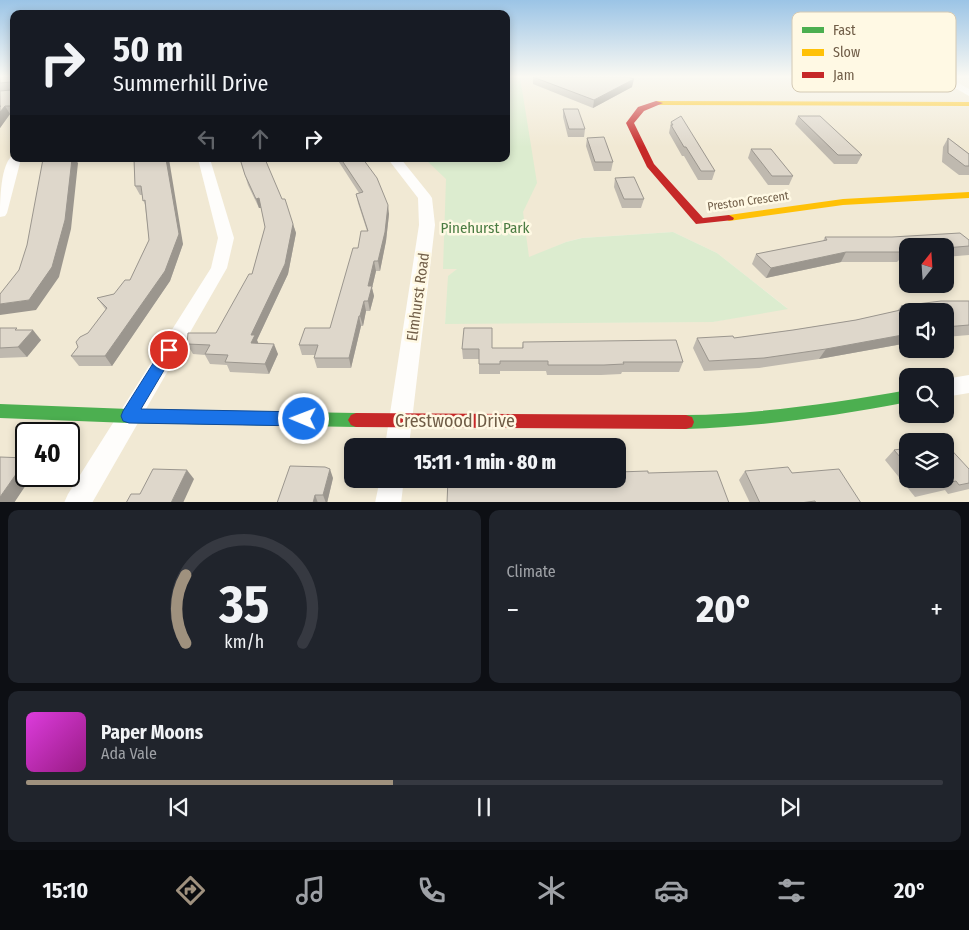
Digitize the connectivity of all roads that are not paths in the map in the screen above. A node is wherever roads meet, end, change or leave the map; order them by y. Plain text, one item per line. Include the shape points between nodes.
1 (969, 104) edge
2 (14, 162) edge
3 (205, 162) edge
4 (396, 162) edge
5 (969, 195) edge
6 (0, 213) edge
7 (969, 384) edge
8 (954, 386) edge
9 (899, 398) edge
10 (0, 411) edge
11 (129, 416) junction
12 (401, 421) junction
13 (398, 438) edge
14 (390, 488) edge
15 (77, 502) edge
16 (388, 502) edge

1 - 5 street, Preston Crescent via 669,102 649,105 635,112 630,123 650,165 700,222 843,202
2 - 6 street
3 - 11 street via 226,238 218,268
4 - 12 street, Elmhurst Road via 425,198 427,225
7 - 8 street
9 - 12 street, Crestwood Drive via 835,410 709,422
10 - 11 street, Crestwood Drive
11 - 12 street, Crestwood Drive
11 - 15 street
12 - 13 street, Elmhurst Road
14 - 16 street

